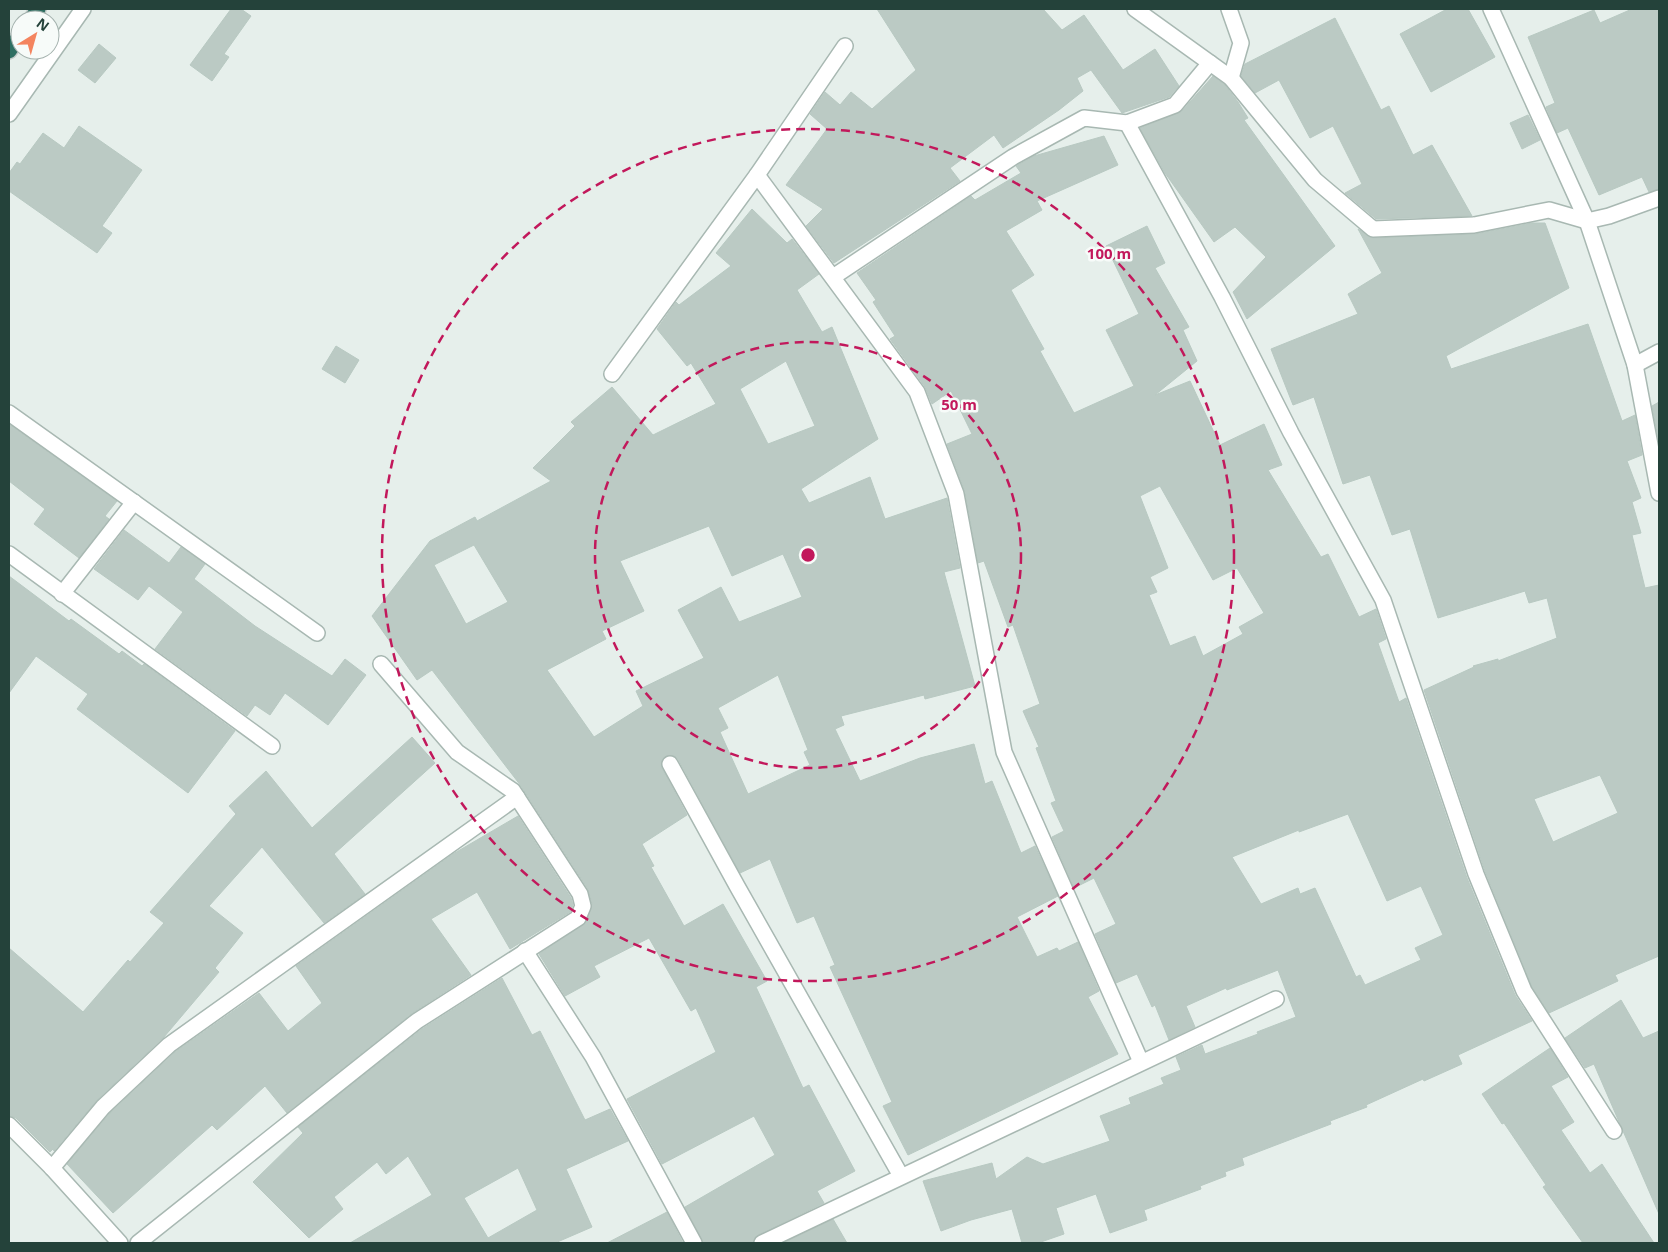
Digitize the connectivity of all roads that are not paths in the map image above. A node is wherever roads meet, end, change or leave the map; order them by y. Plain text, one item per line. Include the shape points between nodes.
1 (82, 9) edge
2 (1136, 9) edge
3 (1228, 9) edge
4 (1491, 9) edge
5 (845, 46) dead end
6 (1210, 63) junction
7 (1231, 78) junction
8 (9, 114) edge
9 (1127, 123) junction
10 (757, 174) junction
11 (1659, 198) edge
12 (1587, 221) junction
13 (832, 277) junction
14 (1659, 352) edge
15 (1635, 365) junction
16 (612, 374) dead end
17 (9, 413) edge
18 (1659, 493) edge
19 (134, 502) junction
20 (9, 554) edge
21 (62, 594) junction
22 (317, 633) dead end
23 (381, 664) dead end
24 (272, 746) dead end
25 (670, 764) dead end
26 (517, 797) junction
27 (526, 951) junction
28 (1276, 999) dead end
29 (1141, 1062) junction
30 (9, 1125) edge
31 (1614, 1131) dead end
32 (52, 1168) junction
33 (901, 1176) junction
34 (120, 1243) edge
35 (138, 1243) edge
36 (694, 1243) edge
37 (762, 1243) edge

1 - 8 street
2 - 6 street
3 - 7 street via 1241,43
4 - 12 street
5 - 10 street
6 - 7 street
6 - 9 street via 1175,105
7 - 12 street via 1315,180 1373,229 1474,225 1550,210
9 - 13 street via 1084,118 1012,157
9 - 31 street via 1383,600 1476,874 1524,991
10 - 13 street
10 - 16 street
11 - 12 street
12 - 15 street
13 - 29 street via 917,392 956,494 1004,752
14 - 15 street
15 - 18 street
17 - 19 street
19 - 21 street
19 - 22 street
20 - 21 street
21 - 24 street
23 - 26 street via 457,752 503,783
25 - 33 street
26 - 27 street via 580,894 583,906 578,918
26 - 32 street via 169,1045 103,1107
27 - 35 street via 417,1021
27 - 36 street via 593,1057
28 - 29 street
29 - 33 street
30 - 32 street
32 - 34 street
33 - 37 street

